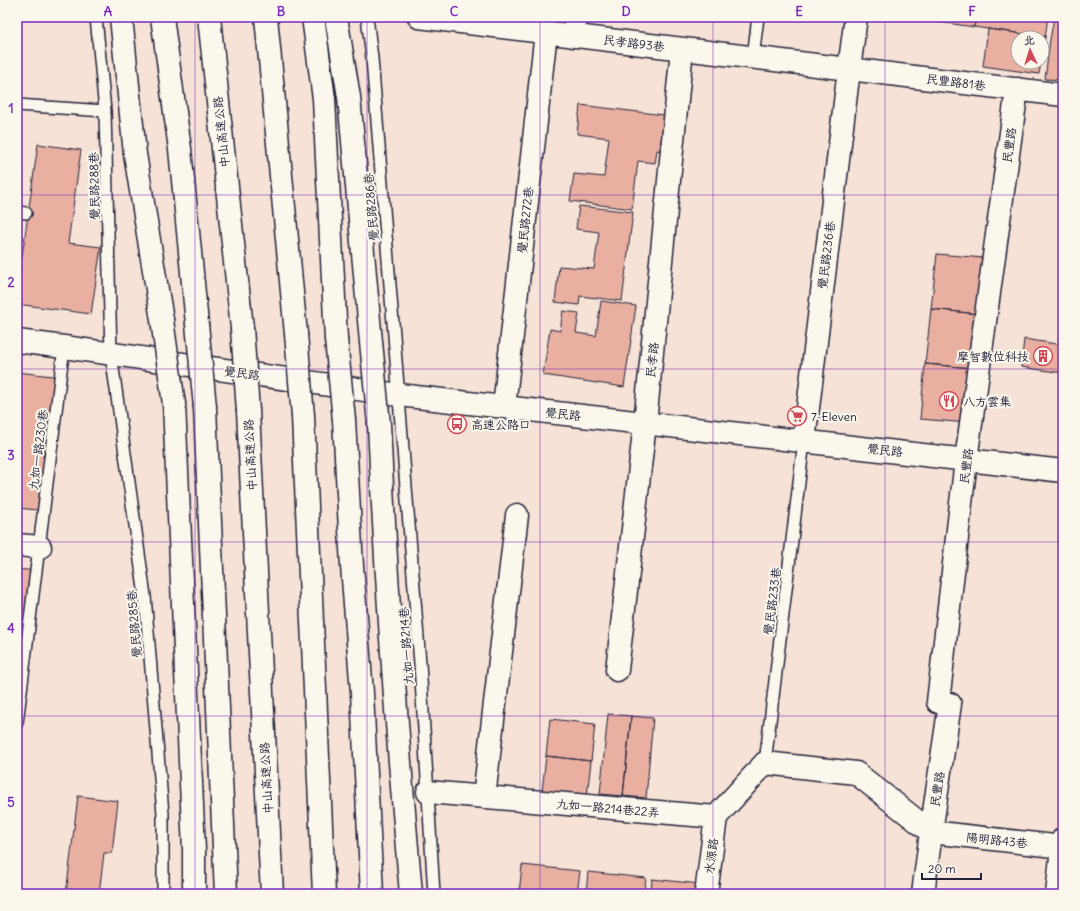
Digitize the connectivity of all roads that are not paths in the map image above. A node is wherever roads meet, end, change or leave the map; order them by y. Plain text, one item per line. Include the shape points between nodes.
1 (96, 17) edge
2 (121, 17) edge
3 (162, 17) edge
4 (209, 17) edge
5 (266, 17) edge
6 (313, 17) edge
7 (336, 17) edge
8 (367, 17) edge
9 (419, 17) edge
10 (422, 17) edge
11 (758, 17) edge
12 (856, 17) edge
13 (575, 26) edge
14 (546, 32) junction
15 (682, 49) junction
16 (754, 58) junction
17 (849, 69) junction
18 (1016, 89) junction
19 (1063, 95) edge
20 (17, 105) edge
21 (105, 111) junction
22 (17, 341) edge
23 (64, 347) junction
24 (111, 354) junction
25 (399, 395) junction
26 (504, 407) junction
27 (645, 423) junction
28 (804, 441) junction
29 (966, 460) junction
30 (1063, 470) edge
31 (517, 515) dead end
32 (17, 545) edge
33 (40, 547) junction
34 (617, 670) dead end
35 (17, 723) edge
36 (765, 763) junction
37 (428, 792) junction
38 (484, 797) junction
39 (716, 817) junction
40 (931, 832) junction
41 (1063, 844) edge
42 (163, 894) edge
43 (194, 894) edge
44 (226, 894) edge
45 (272, 894) edge
46 (324, 894) edge
47 (372, 894) edge
48 (411, 894) edge
49 (434, 894) edge
50 (706, 894) edge
51 (923, 894) edge
52 (1057, 894) edge

1 - 21 lane, 覺民路288巷
2 - 43 main road, bridge via 136,154 174,404
3 - 44 main road, bridge via 180,149 205,407
4 - 45 main road, 中山高速公路, bridge via 242,328 248,411
5 - 46 main road, bridge via 303,416
6 - 47 main road, bridge via 324,99 336,339 344,420 362,693
7 - 48 main road, bridge via 349,97 379,424 390,622
8 - 25 lane, 覺民路286巷
9 - 10 main road, 民孝路93巷
10 - 14 main road, 民孝路93巷
11 - 16 lane
12 - 17 main road, 覺民路236巷
13 - 14 main road, 民孝路93巷
13 - 15 main road, 民孝路93巷
14 - 26 main road, 覺民路272巷
15 - 16 main road, 民孝路93巷
15 - 27 main road, 民孝路
16 - 17 main road, 民孝路93巷
17 - 18 main road, 民豐路81巷
17 - 28 main road, 覺民路236巷
18 - 19 main road, 民豐路81巷
18 - 29 main road, 民豐路
20 - 21 lane
21 - 24 lane, 覺民路288巷
22 - 23 main road, 覺民路
23 - 24 main road, 覺民路
23 - 33 lane, 九如一路230巷
24 - 25 main road, 覺民路
24 - 42 lane, 覺民路285巷 via 145,596 162,814
25 - 26 main road, 覺民路
25 - 37 lane, 九如一路214巷
26 - 27 main road, 覺民路
27 - 28 main road, 覺民路
27 - 34 main road, 民孝路
28 - 29 main road, 覺民路
28 - 36 lane, 覺民路233巷
29 - 30 main road, 覺民路
29 - 40 main road, 民豐路 via 938,702 950,704
31 - 38 main road
32 - 33 main road
33 - 35 lane, 九如一路230巷
36 - 39 main road
36 - 40 main road via 856,773
37 - 38 main road, 九如一路214巷22弄
37 - 49 lane, 九如一路214巷
38 - 39 main road, 九如一路214巷22弄
39 - 50 main road, 水源路
40 - 41 main road, 陽明路43巷
40 - 51 main road
41 - 52 main road

